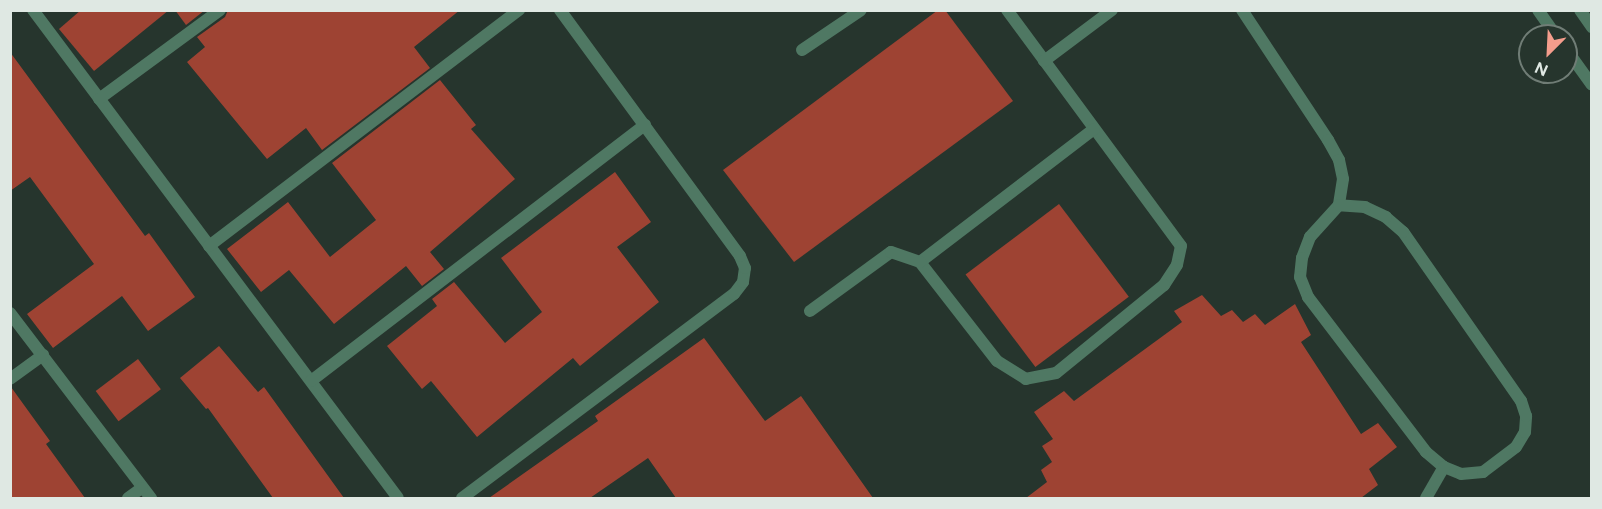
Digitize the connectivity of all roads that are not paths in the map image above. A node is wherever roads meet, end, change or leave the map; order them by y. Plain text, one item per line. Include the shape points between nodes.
1 (33, 10) edge
2 (220, 10) edge
3 (519, 10) edge
4 (560, 10) edge
5 (861, 10) edge
6 (1007, 10) edge
7 (1112, 10) edge
8 (1242, 10) edge
9 (1538, 10) edge
10 (1580, 10) edge
11 (1548, 24) edge
12 (1592, 27) edge
13 (802, 50) dead end
14 (1044, 61) junction
15 (1578, 66) edge
16 (1592, 85) edge
17 (99, 99) junction
18 (645, 125) junction
19 (1094, 129) junction
20 (1340, 205) junction
21 (209, 246) junction
22 (920, 262) junction
23 (810, 311) dead end
24 (10, 313) edge
25 (43, 355) junction
26 (10, 379) edge
27 (310, 381) junction
28 (1444, 467) junction
29 (142, 488) junction
30 (128, 498) edge
31 (151, 498) edge
32 (398, 498) edge
33 (462, 498) edge
34 (1426, 498) edge

1 - 17 street
2 - 17 street
3 - 21 street
4 - 18 street
5 - 13 street
6 - 14 street
7 - 14 street
8 - 20 street via 1339,160 1343,179
9 - 11 street
10 - 12 street
14 - 19 street
15 - 16 street
17 - 21 street
18 - 27 street
18 - 33 street via 740,256 745,268 743,282 734,294
19 - 22 street
19 - 22 street via 1181,246 1177,265 1164,285 1056,373 1026,379 997,361
20 - 28 street via 1310,237 1300,277 1308,297 1426,452
20 - 28 street via 1365,207 1386,217 1403,232 1521,401 1525,432 1516,447 1483,472 1461,474
21 - 27 street
22 - 23 street via 891,252
24 - 25 street
25 - 26 street
25 - 29 street
27 - 32 street
28 - 34 street
29 - 30 street
29 - 31 street

